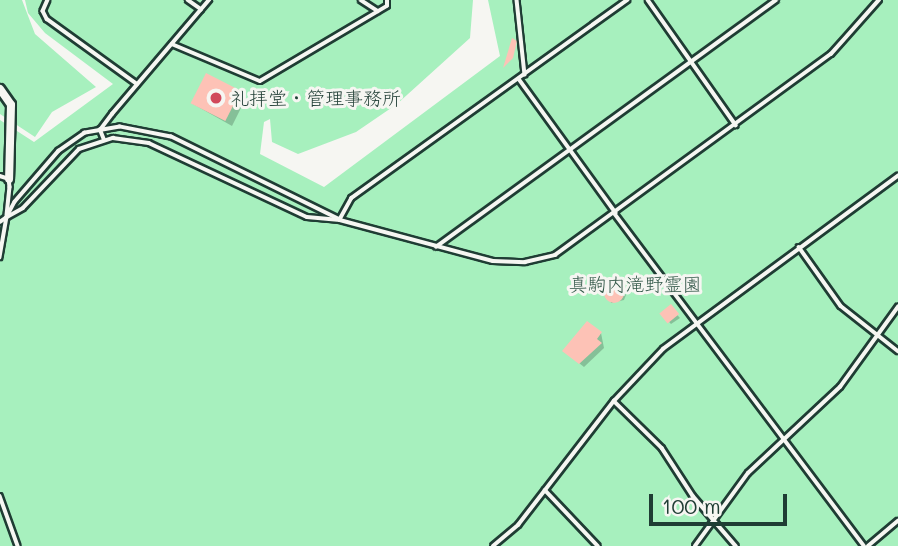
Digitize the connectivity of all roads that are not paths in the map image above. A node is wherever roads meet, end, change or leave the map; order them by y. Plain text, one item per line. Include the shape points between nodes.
1 (48, 0) edge
2 (188, 0) edge
3 (208, 0) edge
4 (361, 0) edge
5 (387, 0) edge
6 (517, 0) edge
7 (628, 0) edge
8 (648, 0) edge
9 (776, 0) edge
10 (879, 0) edge
11 (201, 9) junction
12 (378, 11) junction
13 (172, 44) junction
14 (692, 62) junction
15 (525, 75) junction
16 (519, 79) junction
17 (137, 85) junction
18 (0, 89) edge
19 (736, 125) junction
20 (100, 130) junction
21 (104, 140) junction
22 (570, 150) junction
23 (898, 176) edge
24 (4, 178) edge
25 (615, 214) junction
26 (7, 217) junction
27 (340, 220) junction
28 (0, 222) edge
29 (436, 247) junction
30 (799, 247) junction
31 (0, 257) edge
32 (898, 307) edge
33 (696, 321) junction
34 (876, 337) junction
35 (898, 351) edge
36 (614, 401) junction
37 (785, 441) junction
38 (545, 490) junction
39 (0, 496) edge
40 (713, 520) junction
41 (898, 521) edge
42 (18, 546) edge
43 (492, 546) edge
44 (598, 546) edge
45 (695, 546) edge
46 (736, 546) edge
47 (866, 546) edge

1 - 17 lane via 43,11 47,19
2 - 11 lane
3 - 11 lane
4 - 12 lane
5 - 12 lane
6 - 15 lane
7 - 15 lane
8 - 14 lane
9 - 14 lane
10 - 19 lane via 831,54
11 - 13 lane
12 - 13 lane via 260,81
13 - 17 lane
14 - 19 lane
14 - 22 lane
15 - 16 lane
16 - 22 lane
16 - 27 lane via 352,198
17 - 20 lane
18 - 24 street via 11,105
19 - 25 lane
20 - 21 lane
20 - 26 lane via 73,139 59,151
20 - 27 lane via 155,131
21 - 26 lane via 79,149 23,208
21 - 27 lane via 149,144 284,209
22 - 25 lane
22 - 29 lane
23 - 30 lane
24 - 26 lane
25 - 29 lane via 569,248 526,262 493,261
25 - 33 lane
26 - 28 lane
26 - 31 lane
27 - 29 lane
30 - 33 lane
30 - 34 lane via 841,306
32 - 34 lane
33 - 36 lane
33 - 37 lane
34 - 35 lane
34 - 37 lane via 840,387
36 - 38 lane
36 - 40 lane via 662,448
37 - 40 lane via 748,473
37 - 47 lane
38 - 43 lane via 518,524
38 - 44 lane
39 - 42 lane
40 - 45 lane
40 - 46 lane
41 - 47 lane

